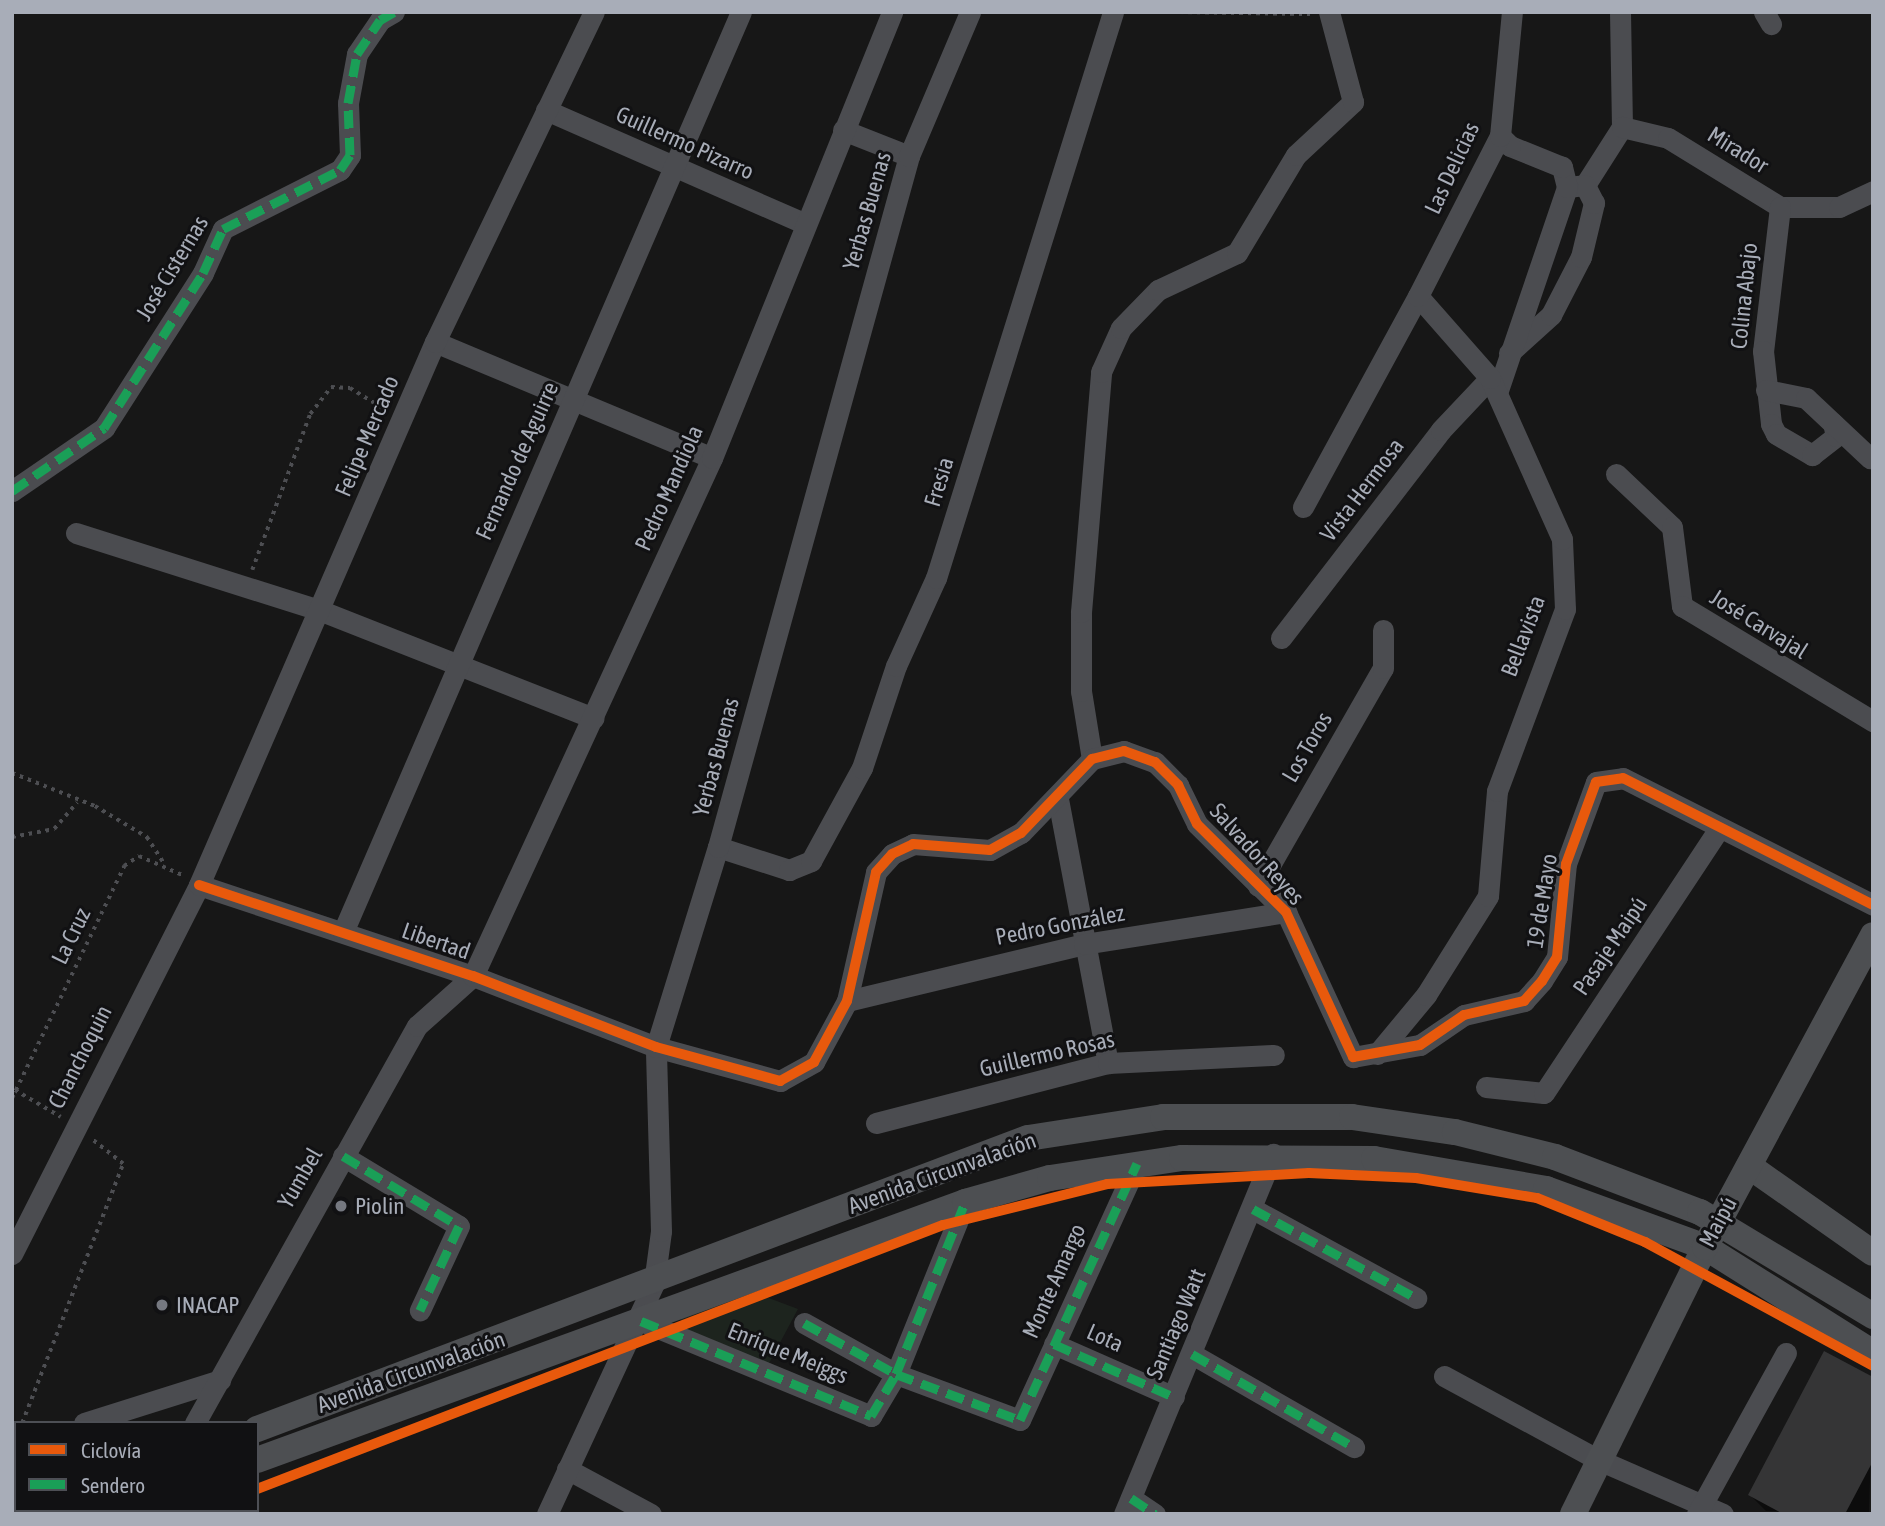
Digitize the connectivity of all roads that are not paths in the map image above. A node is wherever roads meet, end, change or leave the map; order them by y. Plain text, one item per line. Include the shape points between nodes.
1 (394, 12) edge
2 (594, 12) edge
3 (741, 12) edge
4 (892, 12) edge
5 (970, 12) edge
6 (1114, 12) edge
7 (1512, 12) edge
8 (1620, 12) edge
9 (1330, 13) edge
10 (546, 110) junction
11 (1622, 127) junction
12 (843, 130) junction
13 (1500, 136) junction
14 (909, 156) junction
15 (674, 167) junction
16 (1582, 180) junction
17 (1873, 191) edge
18 (1780, 207) junction
19 (803, 223) junction
20 (1418, 296) junction
21 (435, 341) junction
22 (1506, 356) junction
23 (1494, 386) junction
24 (1766, 390) junction
25 (572, 400) junction
26 (1833, 423) junction
27 (712, 458) junction
28 (1870, 458) dead end
29 (1616, 474) dead end
30 (12, 491) edge
31 (1303, 507) dead end
32 (76, 533) dead end
33 (319, 610) junction
34 (1383, 630) dead end
35 (1281, 638) dead end
36 (458, 662) junction
37 (593, 718) junction
38 (1873, 721) edge
39 (1092, 759) junction
40 (1058, 799) junction
41 (1719, 829) junction
42 (718, 847) junction
43 (199, 885) junction
44 (1258, 886) junction
45 (1873, 905) edge
46 (1286, 912) junction
47 (343, 932) junction
48 (1873, 936) edge
49 (1084, 944) junction
50 (473, 976) junction
51 (847, 1001) junction
52 (656, 1047) junction
53 (1377, 1054) junction
54 (1274, 1055) dead end
55 (1108, 1063) junction
56 (1486, 1087) dead end
57 (1299, 1114) junction
58 (877, 1123) dead end
59 (1273, 1154) junction
60 (343, 1156) junction
61 (1137, 1163) junction
62 (1748, 1166) junction
63 (965, 1202) junction
64 (1253, 1209) junction
65 (1718, 1222) junction
66 (1705, 1247) junction
67 (12, 1254) edge
68 (1873, 1254) edge
69 (654, 1283) junction
70 (1416, 1298) dead end
71 (421, 1310) dead end
72 (1873, 1316) edge
73 (640, 1321) junction
74 (804, 1323) dead end
75 (1054, 1344) junction
76 (1786, 1353) dead end
77 (1873, 1353) edge
78 (1192, 1354) junction
79 (895, 1374) junction
80 (1444, 1376) dead end
81 (220, 1380) junction
82 (1174, 1397) junction
83 (1020, 1420) joint
84 (90, 1421) edge
85 (196, 1421) edge
86 (259, 1428) edge
87 (1354, 1447) dead end
88 (259, 1459) edge
89 (1600, 1460) junction
90 (567, 1469) junction
91 (1127, 1506) edge
92 (1700, 1508) edge
93 (547, 1514) edge
94 (651, 1514) edge
95 (1155, 1514) edge
96 (1573, 1514) edge
97 (1723, 1514) edge

1 - 30 street, José Cisternas via 380,20 357,54 348,103 350,155 340,170 223,229 203,273 104,428
2 - 10 street, Felipe Mercado
3 - 15 street, Fernando de Aguirre
4 - 12 street, Pedro Mandiola
5 - 14 street, Yerbas Buenas
6 - 42 street, Fresia via 936,578 896,666 862,768 811,860 789,870
7 - 13 street, Las Delicias
8 - 11 street
9 - 39 street via 1353,103 1296,155 1237,253 1158,290 1121,328 1101,372 1081,612 1081,691
10 - 15 street, Guillermo Pizarro
10 - 21 street, Felipe Mercado
11 - 16 street
11 - 18 street, Mirador via 1668,138
12 - 14 street
12 - 19 street, Pedro Mandiola
13 - 16 street via 1510,146
13 - 20 street, Las Delicias
14 - 42 street, Yerbas Buenas
15 - 19 street, Guillermo Pizarro
15 - 25 street, Fernando de Aguirre
16 - 22 street
16 - 22 street via 1594,203 1581,257 1551,314
17 - 18 street via 1839,207
18 - 24 street, Colina Abajo via 1763,351
19 - 27 street, Pedro Mandiola
20 - 23 street
20 - 31 street, Las Delicias
21 - 25 street
21 - 33 street, Felipe Mercado
22 - 23 street
23 - 35 street, Vista Hermosa via 1441,430
23 - 53 street, Bellavista via 1562,539 1565,609 1497,791 1488,896 1426,995
24 - 26 street via 1797,392
24 - 26 street, Colina Abajo via 1776,434 1812,455 1836,436
25 - 27 street
25 - 36 street, Fernando de Aguirre
26 - 28 street
27 - 37 street, Pedro Mandiola
29 - 38 street, José Carvajal via 1672,527 1682,606 1766,663
32 - 33 street via 244,591
33 - 36 street
33 - 43 street, Felipe Mercado
34 - 44 street, Los Toros via 1383,668
36 - 37 street
36 - 47 street, Fernando de Aguirre
37 - 50 street, Pedro Mandiola
39 - 40 street
39 - 44 street, Salvador Reyes via 1124,751 1155,762 1178,785 1198,824
40 - 49 street
40 - 51 street via 1021,833 990,850 913,844 892,854 877,872
41 - 45 street, 19 de Mayo
41 - 53 street, 19 de Mayo via 1623,778 1596,782 1566,864 1556,957 1542,981 1524,1001 1464,1015 1420,1045
41 - 56 street, Pasaje Maipú via 1544,1093
42 - 52 street, Yerbas Buenas
43 - 47 street, Libertad
43 - 67 street, Chanchoquin
44 - 46 street, Salvador Reyes
46 - 49 street, Pedro González
46 - 53 street, Salvador Reyes via 1348,1052 1362,1059
47 - 50 street, Libertad
48 - 62 main road, Maipú
49 - 51 street, Pedro González
49 - 55 street
50 - 52 street, Libertad
50 - 60 street, Yumbel via 417,1026
51 - 52 street via 814,1062 780,1081
52 - 69 street, Yerbas Buenas via 661,1231
54 - 55 street, Guillermo Rosas
55 - 58 street, Guillermo Rosas
57 - 59 main road
57 - 65 main road, Avenida Circunvalación via 1405,1124 1506,1143 1604,1173
57 - 69 main road, Avenida Circunvalación via 1163,1117 1028,1138
59 - 61 main road, Avenida Circunvalación
59 - 64 street, Santiago Watt
59 - 66 main road, Avenida Circunvalación via 1374,1158 1504,1179 1629,1215
60 - 71 street via 459,1226
60 - 81 street, Yumbel
61 - 63 main road, Avenida Circunvalación
61 - 75 street, Monte Amargo
62 - 65 main road, Maipú
62 - 68 main road
63 - 73 main road, Avenida Circunvalación
63 - 79 street
64 - 70 street
64 - 78 street, Santiago Watt
65 - 66 main road, Maipú
65 - 72 main road, Avenida Circunvalación
66 - 77 main road, Avenida Circunvalación
66 - 89 main road, Maipú
69 - 73 street, Yerbas Buenas
69 - 86 main road, Avenida Circunvalación
73 - 79 street, Enrique Meiggs via 871,1416
73 - 88 main road, Avenida Circunvalación
73 - 90 street, Yerbas Buenas via 619,1350
74 - 79 street, Enrique Meiggs
75 - 82 street, Lota
75 - 83 street, Monte Amargo
76 - 92 street
78 - 82 street, Santiago Watt
78 - 87 street
79 - 83 street, Enrique Meiggs
80 - 89 street
81 - 84 street
81 - 85 street, Yumbel
82 - 91 street, Santiago Watt
89 - 92 street
89 - 96 main road, Maipú
90 - 93 street, Yerbas Buenas
90 - 94 street
91 - 95 street
92 - 97 street

